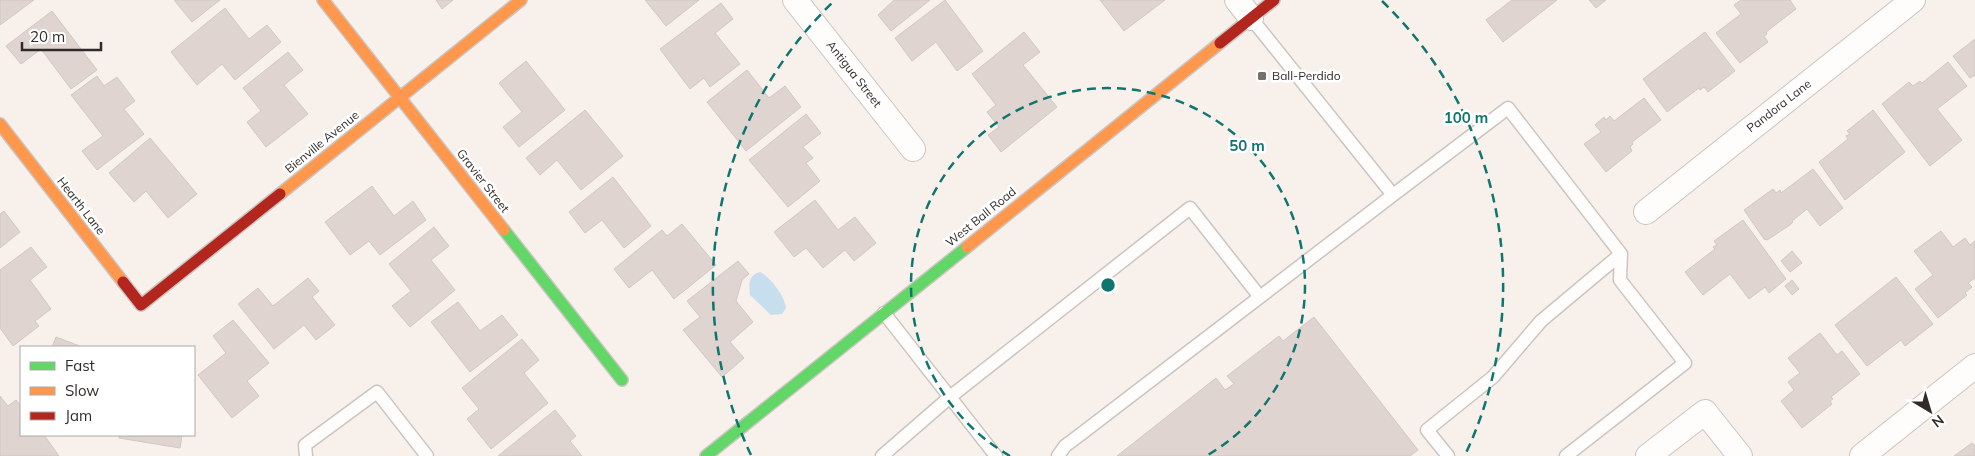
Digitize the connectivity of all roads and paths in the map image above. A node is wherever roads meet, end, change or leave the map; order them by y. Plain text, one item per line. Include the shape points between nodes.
1 (322, 0) edge
2 (521, 0) edge
3 (795, 0) edge
4 (1274, 0) edge
5 (1912, 0) edge
6 (1244, 9) edge
7 (400, 98) junction
8 (0, 124) edge
9 (913, 149) dead end
10 (1393, 194) junction
11 (1646, 212) dead end
12 (1621, 254) junction
13 (1260, 297) junction
14 (141, 306) joint
15 (884, 313) junction
16 (1975, 366) edge
17 (622, 380) dead end
18 (950, 397) junction
19 (306, 450) edge
20 (427, 456) edge
21 (706, 456) edge
22 (882, 456) edge
23 (996, 456) edge
24 (1058, 456) edge
25 (1448, 456) edge
26 (1566, 456) edge
27 (1648, 456) edge
28 (1740, 456) edge
29 (1862, 456) edge

1 - 7 street, Gravier Street
2 - 7 street, Bienville Avenue
3 - 9 street, Antigua Street
4 - 6 street, West Ball Road
5 - 11 street, Pandora Lane
6 - 10 lane
6 - 15 street, West Ball Road
7 - 14 street, Bienville Avenue
7 - 17 street, Gravier Street
8 - 14 street, Hearth Lane
10 - 12 lane via 1508,108
10 - 13 lane
12 - 25 lane via 1541,321 1493,377 1427,430
12 - 26 lane via 1620,280 1685,363
13 - 18 lane via 1190,208
13 - 24 lane via 1065,446
15 - 18 lane
15 - 21 street, West Ball Road
16 - 29 street
18 - 22 lane
18 - 23 lane
19 - 20 lane via 377,392
27 - 28 street via 1705,412

